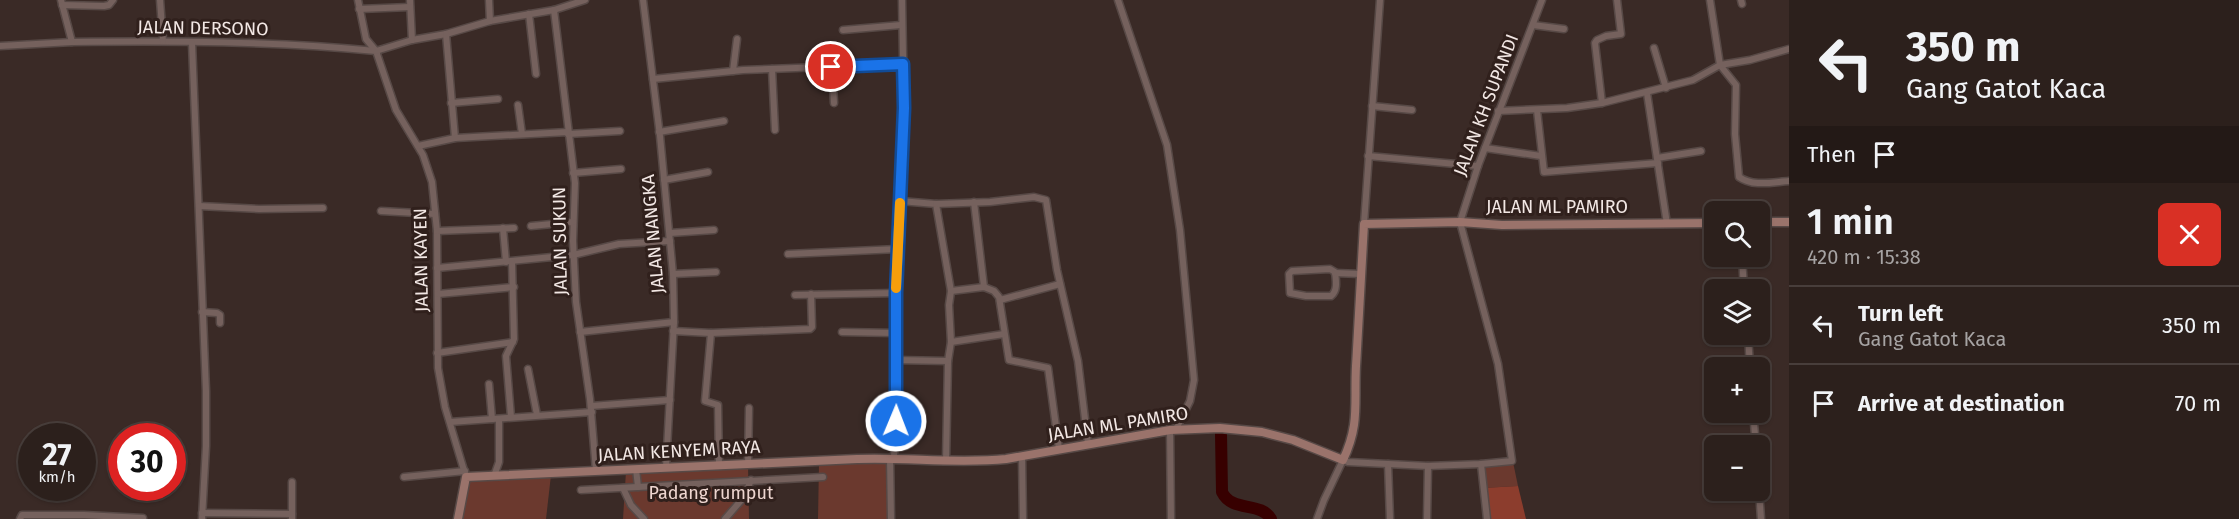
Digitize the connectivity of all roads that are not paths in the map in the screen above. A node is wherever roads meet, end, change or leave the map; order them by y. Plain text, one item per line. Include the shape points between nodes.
1 (113, 0) edge
2 (160, 0) edge
3 (358, 0) edge
4 (489, 0) edge
5 (581, 0) edge
6 (643, 0) edge
7 (902, 0) edge
8 (1118, 0) edge
9 (1380, 0) edge
10 (1542, 0) edge
11 (1617, 0) edge
12 (1710, 0) edge
13 (62, 2) edge
14 (410, 3) edge
15 (359, 9) junction
16 (554, 10) junction
17 (529, 14) junction
18 (490, 21) junction
19 (901, 25) junction
20 (1533, 25) junction
21 (1564, 29) dead end
22 (843, 30) dead end
23 (446, 34) junction
24 (737, 39) dead end
25 (412, 40) junction
26 (163, 41) junction
27 (72, 42) junction
28 (192, 43) junction
29 (0, 46) edge
30 (1654, 48) dead end
31 (1789, 49) edge
32 (376, 51) junction
33 (903, 64) junction
34 (1720, 65) junction
35 (831, 67) junction
36 (772, 69) junction
37 (733, 71) junction
38 (536, 74) dead end
39 (653, 79) junction
40 (1666, 88) junction
41 (1647, 93) junction
42 (498, 99) dead end
43 (451, 103) junction
44 (834, 103) dead end
45 (1602, 103) junction
46 (518, 105) dead end
47 (1372, 106) junction
48 (1412, 110) dead end
49 (1537, 110) junction
50 (1498, 111) junction
51 (724, 121) dead end
52 (775, 130) dead end
53 (620, 131) dead end
54 (659, 132) junction
55 (568, 133) junction
56 (522, 134) junction
57 (455, 138) junction
58 (418, 146) junction
59 (1485, 148) junction
60 (1701, 151) dead end
61 (1368, 156) junction
62 (1541, 156) junction
63 (1658, 160) junction
64 (1478, 166) junction
65 (621, 169) dead end
66 (708, 172) dead end
67 (573, 173) junction
68 (664, 180) junction
69 (1789, 181) edge
70 (900, 201) junction
71 (974, 202) junction
72 (936, 204) junction
73 (199, 206) junction
74 (323, 208) dead end
75 (381, 211) dead end
76 (435, 214) junction
77 (573, 222) junction
78 (1460, 222) junction
79 (1770, 222) edge
80 (1789, 222) edge
81 (1704, 223) edge
82 (1364, 224) junction
83 (1667, 224) junction
84 (531, 226) dead end
85 (502, 228) junction
86 (514, 228) dead end
87 (714, 230) dead end
88 (437, 231) junction
89 (670, 233) junction
90 (670, 241) junction
91 (898, 249) junction
92 (788, 254) dead end
93 (573, 255) junction
94 (509, 262) junction
95 (438, 268) junction
96 (716, 272) dead end
97 (1335, 273) junction
98 (673, 274) junction
99 (1361, 274) junction
100 (1060, 284) junction
101 (513, 287) junction
102 (984, 287) junction
103 (951, 291) junction
104 (896, 293) junction
105 (438, 294) junction
106 (812, 294) junction
107 (795, 295) dead end
108 (1000, 300) junction
109 (202, 312) junction
110 (674, 322) junction
111 (220, 323) dead end
112 (673, 331) junction
113 (580, 332) junction
114 (711, 333) junction
115 (842, 333) dead end
116 (895, 333) junction
117 (1004, 334) junction
118 (513, 342) junction
119 (951, 342) junction
120 (437, 353) junction
121 (896, 360) junction
122 (948, 361) junction
123 (528, 369) dead end
124 (489, 384) dead end
125 (670, 400) junction
126 (749, 408) dead end
127 (591, 409) junction
128 (537, 415) junction
129 (511, 417) junction
130 (495, 419) junction
131 (450, 422) junction
132 (1173, 429) junction
133 (1088, 444) junction
134 (1059, 449) junction
135 (1022, 456) junction
136 (892, 458) junction
137 (1343, 460) junction
138 (946, 461) junction
139 (748, 464) junction
140 (1388, 464) junction
141 (1481, 464) junction
142 (723, 465) junction
143 (1428, 466) junction
144 (666, 467) junction
145 (636, 469) junction
146 (596, 471) junction
147 (465, 474) junction
148 (494, 476) junction
149 (404, 477) dead end
150 (823, 477) dead end
151 (751, 480) junction
152 (728, 481) junction
153 (292, 483) dead end
154 (623, 488) junction
155 (638, 488) junction
156 (581, 490) dead end
157 (1760, 501) edge
158 (202, 516) edge
159 (292, 516) edge
160 (84, 517) edge
161 (143, 518) edge
162 (20, 519) edge
163 (458, 519) edge
164 (644, 519) edge
165 (725, 519) edge
166 (891, 519) edge
167 (1023, 519) edge
168 (1171, 519) edge
169 (1317, 519) edge
170 (1390, 519) edge
171 (1427, 519) edge
172 (1487, 519) edge
173 (1761, 519) edge

1 - 13 street via 105,6
2 - 26 street
3 - 15 street
4 - 18 street
5 - 16 street
6 - 39 street, JALAN NANGKA
7 - 19 street
8 - 132 street via 1167,146 1180,230 1194,380 1190,401
9 - 47 street
10 - 20 street, JALAN KH SUPANDI
11 - 45 street via 1622,34 1605,36 1595,43
12 - 34 street
13 - 27 street
14 - 15 street
14 - 25 street
15 - 32 street via 366,39
16 - 17 street
16 - 55 street, JALAN SUKUN
17 - 18 street
17 - 38 street
18 - 23 street
19 - 22 street
19 - 33 street
20 - 21 street
20 - 50 street, JALAN KH SUPANDI
23 - 25 street
23 - 43 street
24 - 37 street
25 - 32 street
26 - 27 street, JALAN DERSONO
26 - 28 street, JALAN DERSONO
27 - 29 street, JALAN DERSONO
28 - 32 street, JALAN DERSONO
28 - 73 street
30 - 40 street
31 - 34 street
32 - 58 street, JALAN KAYEN via 396,110
33 - 35 street
33 - 70 street
34 - 40 street via 1693,80
34 - 69 street via 1736,85 1739,177 1753,183
35 - 36 street
35 - 44 street
36 - 37 street
36 - 52 street
37 - 39 street
39 - 54 street, JALAN NANGKA
40 - 41 street
41 - 45 street
41 - 63 street
42 - 43 street
43 - 57 street
45 - 49 street
46 - 56 street
47 - 48 street
47 - 61 street
49 - 50 street
49 - 62 street
50 - 59 street, JALAN KH SUPANDI
51 - 54 street
53 - 55 street
54 - 68 street, JALAN NANGKA
55 - 56 street
55 - 67 street, JALAN SUKUN
56 - 57 street
57 - 58 street
58 - 76 street, JALAN KAYEN via 430,171
59 - 62 street
59 - 64 street, JALAN KH SUPANDI
60 - 63 street
61 - 64 street
61 - 82 street
62 - 63 street via 1542,170 1546,172
63 - 83 street
64 - 78 street, JALAN KH SUPANDI
65 - 67 street
66 - 68 street
67 - 77 street, JALAN SUKUN
68 - 89 street, JALAN NANGKA
70 - 72 street
70 - 91 street
71 - 72 street
71 - 100 street via 1034,196 1045,199
71 - 102 street
72 - 103 street
73 - 74 street
73 - 109 street
75 - 76 street
76 - 88 street, JALAN KAYEN
77 - 84 street
77 - 93 street, JALAN SUKUN
78 - 82 street, JALAN ML PAMIRO
78 - 83 street, JALAN ML PAMIRO
78 - 141 street via 1498,364 1512,460
79 - 80 street
81 - 83 street, JALAN ML PAMIRO
82 - 99 street
85 - 86 street
85 - 88 street
85 - 94 street
87 - 89 street
88 - 95 street, JALAN KAYEN
89 - 90 street, JALAN NANGKA
90 - 93 street via 619,244
90 - 98 street, JALAN NANGKA
91 - 92 street
91 - 104 street
93 - 94 street
93 - 113 street, JALAN SUKUN
94 - 95 street
94 - 101 street
95 - 105 street, JALAN KAYEN
96 - 98 street
97 - 97 street via 1335,291 1331,296 1293,295 1289,291 1289,274 1294,270 1330,269
97 - 99 street
98 - 110 street, JALAN NANGKA
99 - 137 street via 1356,416 1352,443
100 - 108 street
100 - 133 street via 1078,361
101 - 105 street
101 - 118 street
102 - 103 street
102 - 108 street via 994,291
103 - 119 street
104 - 106 street
104 - 116 street
105 - 120 street, JALAN KAYEN
106 - 107 street
106 - 114 street via 810,329
108 - 117 street
109 - 111 street via 217,313
109 - 158 street via 207,424
110 - 112 street, JALAN NANGKA
110 - 113 street
112 - 114 street
112 - 125 street, JALAN NANGKA
113 - 127 street, JALAN SUKUN
114 - 142 street via 705,401 718,405
115 - 116 street
116 - 121 street
117 - 119 street
117 - 134 street via 1009,360 1048,368
118 - 120 street
118 - 129 street via 506,357
119 - 122 street
120 - 131 street, JALAN KAYEN
121 - 122 street
121 - 136 street
122 - 138 street
123 - 128 street
124 - 130 street
125 - 127 street
125 - 144 street, JALAN NANGKA
126 - 139 street
127 - 128 street
127 - 146 street, JALAN SUKUN
128 - 129 street
129 - 130 street
130 - 131 street
130 - 148 street via 499,462
131 - 147 street, JALAN KAYEN
132 - 133 street, JALAN ML PAMIRO
132 - 137 street, JALAN ML PAMIRO via 1262,432
132 - 168 street
133 - 134 street, JALAN ML PAMIRO
134 - 135 street, JALAN ML PAMIRO
135 - 138 street, JALAN ML PAMIRO
135 - 167 street
136 - 138 street, JALAN ML PAMIRO
136 - 139 street, JALAN KENYEM RAYA
136 - 166 street
137 - 140 street
137 - 169 street
139 - 142 street, JALAN KENYEM RAYA
140 - 143 street
140 - 170 street
141 - 143 street
141 - 172 street
142 - 144 street, JALAN KENYEM RAYA
142 - 152 street
143 - 171 street
144 - 145 street, JALAN KENYEM RAYA
145 - 146 street, JALAN KENYEM RAYA
145 - 155 street
146 - 148 street, JALAN KENYEM RAYA
147 - 148 street, JALAN KENYEM RAYA
147 - 149 street
147 - 163 street
150 - 151 street
151 - 152 street
151 - 165 street via 744,497
152 - 155 street
153 - 159 street
154 - 155 street
154 - 156 street
154 - 164 street
157 - 173 street
158 - 159 street
160 - 161 street
160 - 162 street via 22,515

